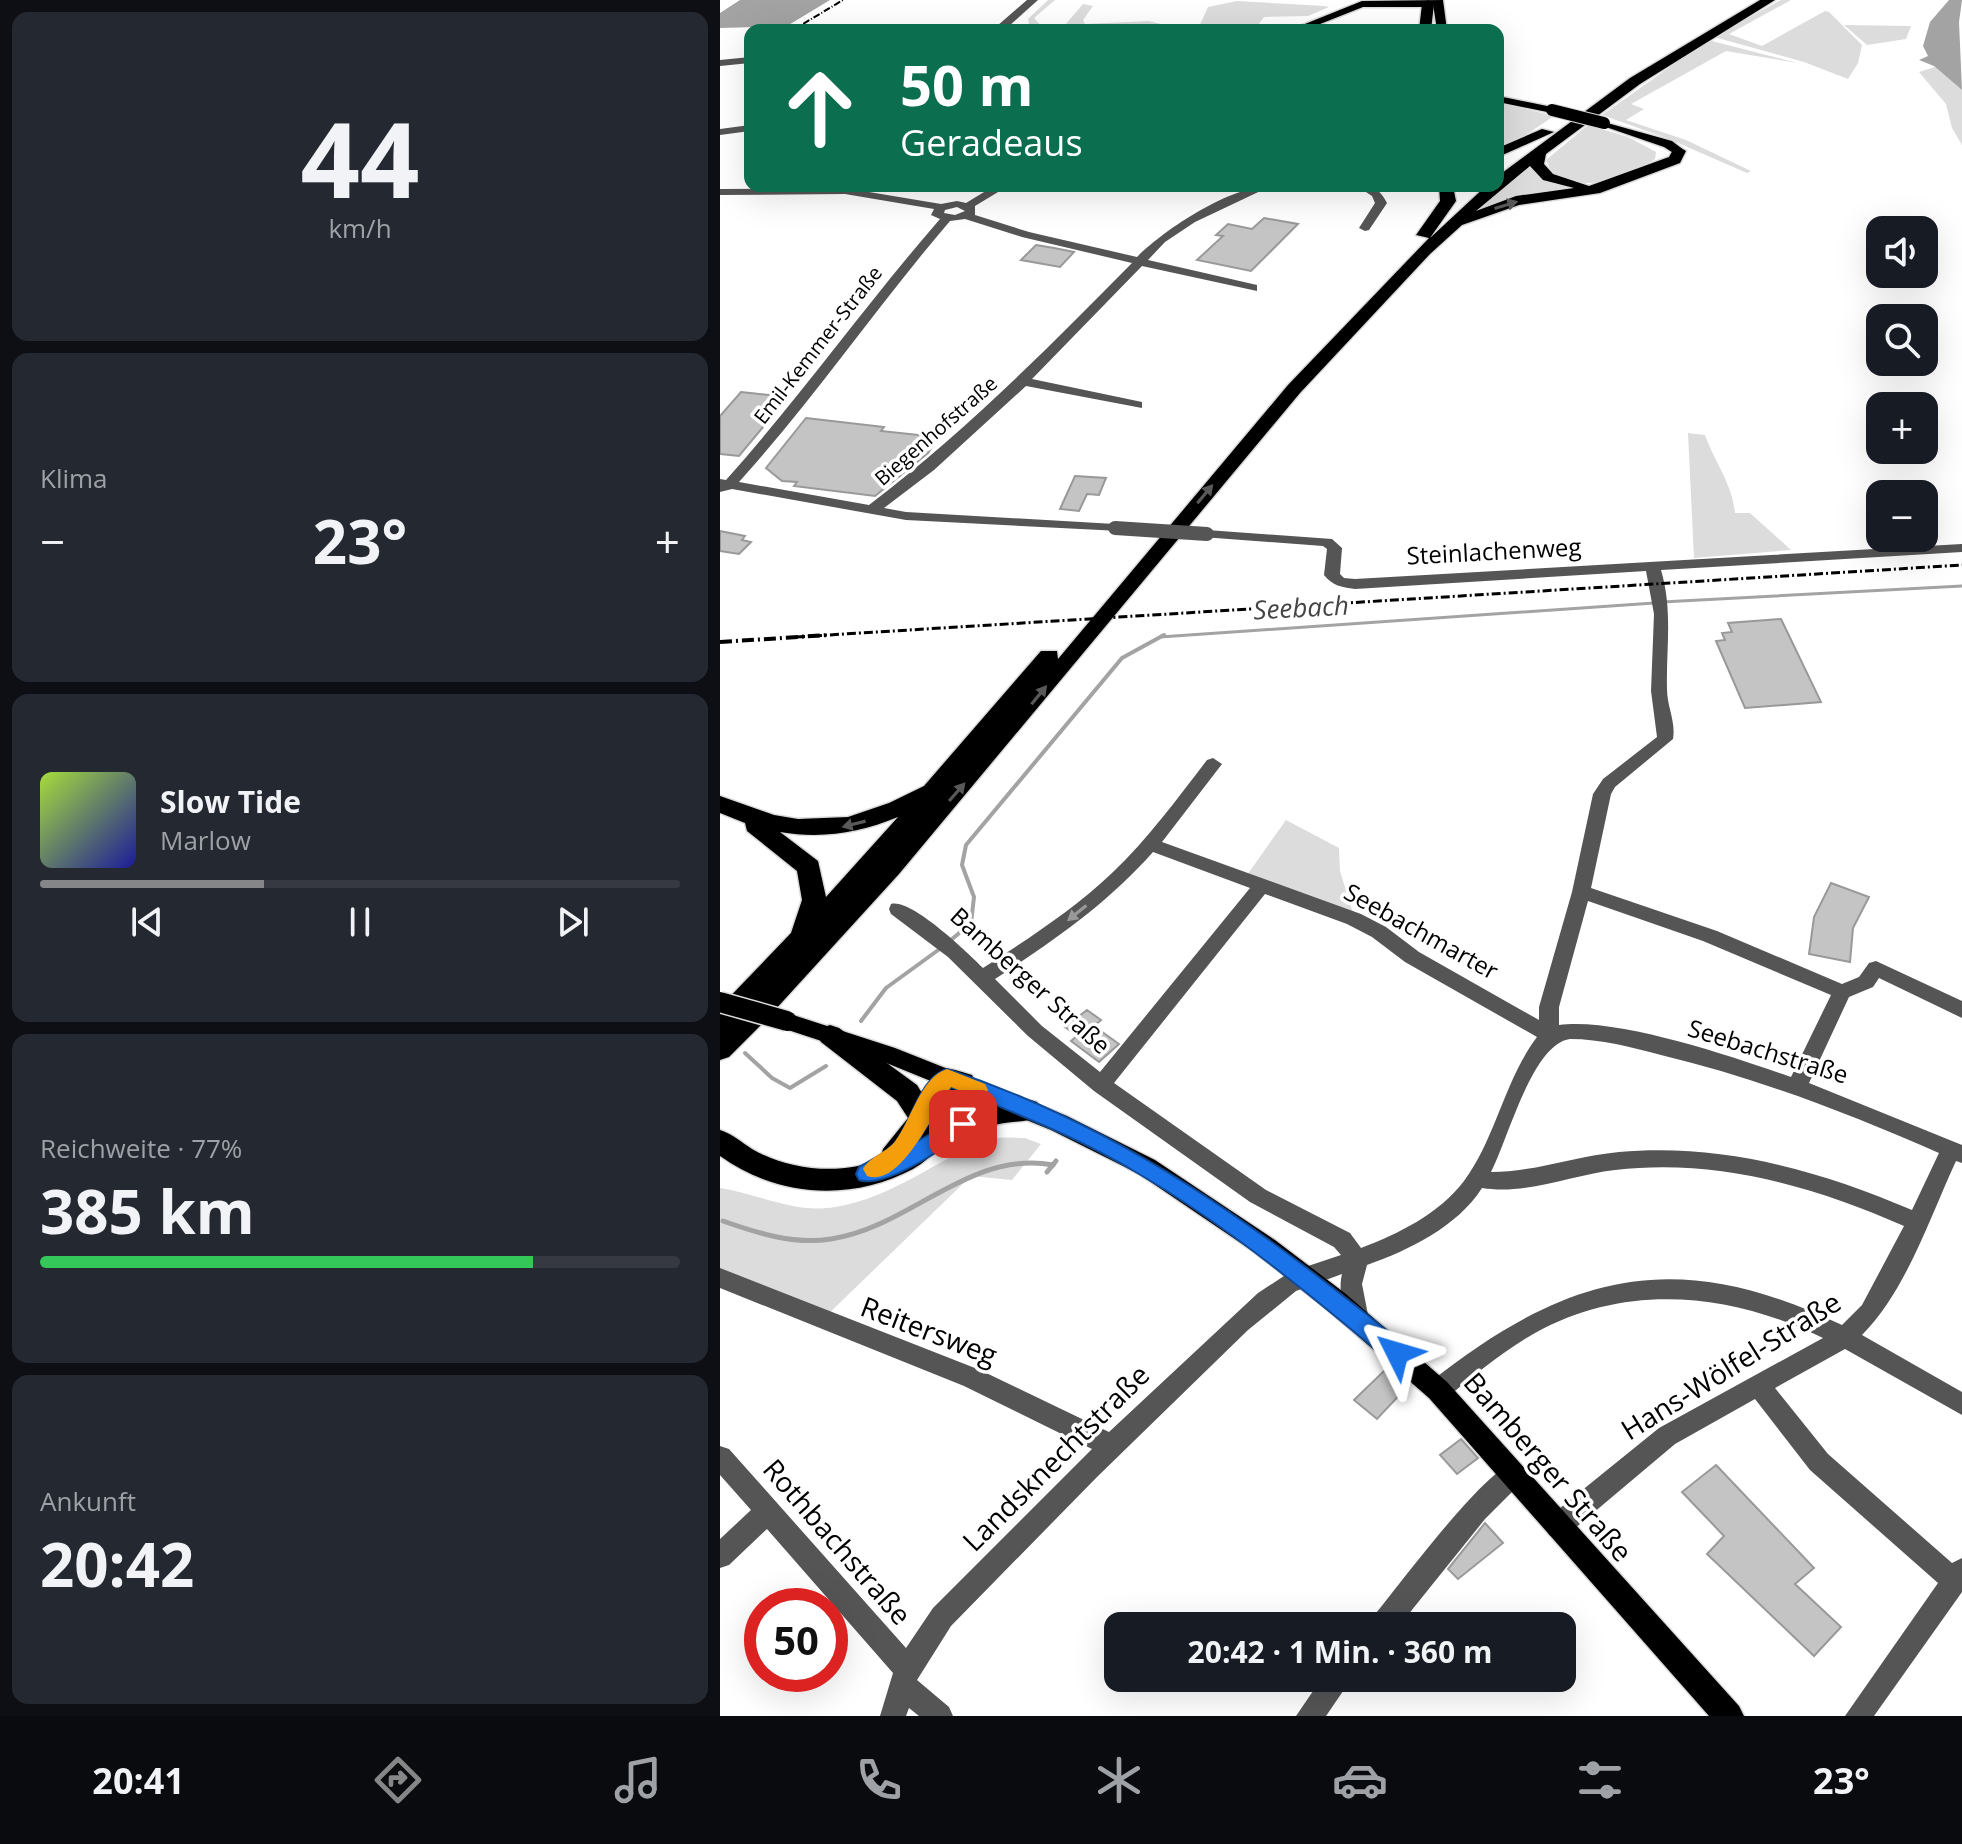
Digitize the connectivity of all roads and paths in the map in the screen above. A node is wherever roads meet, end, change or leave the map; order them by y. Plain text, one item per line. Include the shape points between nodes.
1 (1033, 0) edge
2 (1755, 0) edge
3 (1769, 0) edge
4 (1401, 1) edge
5 (1432, 1) edge
6 (1006, 24) edge
7 (1310, 24) edge
8 (1426, 24) edge
9 (1440, 24) edge
10 (744, 61) edge
11 (720, 63) edge
12 (1504, 100) edge
13 (744, 129) edge
14 (1549, 131) junction
15 (720, 132) edge
16 (1504, 150) edge
17 (1540, 150) junction
18 (1666, 158) joint
19 (1504, 166) edge
20 (1504, 179) edge
21 (1613, 185) junction
22 (720, 192) edge
23 (744, 192) edge
24 (856, 192) edge
25 (994, 192) edge
26 (1252, 192) edge
27 (1374, 192) edge
28 (1447, 192) edge
29 (1474, 192) edge
30 (1487, 192) edge
31 (967, 211) junction
32 (943, 213) junction
33 (1365, 228) dead end
34 (1430, 238) junction
35 (1137, 262) junction
36 (1253, 288) dead end
37 (1023, 381) junction
38 (1137, 405) dead end
39 (723, 487) edge
40 (874, 508) junction
41 (1962, 548) edge
42 (1652, 567) junction
43 (1213, 764) dead end
44 (947, 776) junction
45 (730, 809) edge
46 (1149, 844) junction
47 (1262, 885) junction
48 (1581, 892) junction
49 (898, 909) dead end
50 (786, 956) junction
51 (983, 977) junction
52 (1842, 992) junction
53 (720, 1002) edge
54 (1962, 1010) edge
55 (758, 1012) junction
56 (720, 1024) edge
57 (830, 1035) junction
58 (1549, 1035) junction
59 (720, 1050) edge
60 (720, 1068) edge
61 (955, 1080) junction
62 (1798, 1084) junction
63 (1101, 1085) junction
64 (1027, 1110) junction
65 (926, 1128) junction
66 (720, 1141) edge
67 (1957, 1152) edge
68 (758, 1167) junction
69 (720, 1168) edge
70 (1479, 1179) junction
71 (1918, 1222) junction
72 (1357, 1260) junction
73 (1304, 1275) junction
74 (720, 1278) edge
75 (1358, 1320) junction
76 (1845, 1337) junction
77 (1757, 1384) junction
78 (1438, 1390) junction
79 (1962, 1404) edge
80 (1112, 1446) junction
81 (720, 1457) edge
82 (1512, 1475) junction
83 (768, 1511) junction
84 (1558, 1526) junction
85 (720, 1556) edge
86 (1958, 1577) edge
87 (1393, 1612) edge
88 (905, 1678) junction
89 (1328, 1692) edge
90 (893, 1716) edge
91 (940, 1716) edge
92 (1309, 1716) edge
93 (1729, 1716) edge
94 (1858, 1716) edge

1 - 6 street
2 - 14 highway via 1651,60
3 - 17 highway via 1644,75
4 - 5 main road
4 - 7 main road via 1351,7
5 - 8 highway
5 - 9 main road
10 - 11 street
12 - 18 main road, bridge via 1668,144
13 - 15 street
14 - 16 highway
14 - 19 highway
17 - 20 highway
17 - 21 highway via 1537,165 1548,177 1583,186
18 - 21 highway
34 -> 21 highway via 1501,206
22 - 23 street
24 - 32 street
25 - 31 street
26 - 35 street, Biegenhofstraße via 1181,226
27 - 33 street via 1381,203
28 - 34 highway via 1448,201
29 - 34 highway
30 - 34 highway
31 - 32 street
31 - 35 street
32 - 39 street, Emil-Kemmer-Straße via 776,432
34 - 44 highway via 1316,344
55 -> 34 highway via 990,755 1321,356
35 - 36 street
35 - 37 street, Biegenhofstraße
37 - 38 street, Biegenhofstraße
37 - 40 street, Biegenhofstraße via 929,467
39 - 40 street
40 - 42 street, Steinlachenweg, bridge via 906,516 1327,542 1335,548 1331,572 1339,582 1365,584
41 - 42 street, Steinlachenweg
42 - 48 street via 1663,602 1659,691 1667,722 1665,739 1602,794
43 - 46 street
44 -> 45 highway via 889,812 839,827 791,829
44 - 50 highway
45 - 50 highway via 809,867 814,883 809,914
46 - 47 street, Seebachmarter
46 -> 51 street via 1096,898
47 - 58 street, Seebachmarter via 1364,924
47 - 63 street
48 - 52 street via 1710,936
48 - 58 street via 1549,1007
49 - 51 street, Bamberger Straße
50 - 56 highway
51 - 63 street, Bamberger Straße via 1035,1031
52 - 54 street via 1866,982 1876,968
52 - 62 street
53 - 57 main road, Bamberger Straße, bridge
55 - 59 highway
55 - 60 highway
57 - 61 main road, Bamberger Straße
57 - 65 highway via 907,1093
58 - 62 street, Seebachstraße via 1579,1032 1623,1039
58 - 70 street via 1528,1063
61 - 64 main road, Bamberger Straße
61 - 65 highway
62 - 67 street, Seebachstraße
63 - 72 street, Bamberger Straße via 1230,1178 1342,1240
64 - 65 highway
64 - 73 main road, Bamberger Straße via 1131,1159 1192,1195
65 - 68 highway via 867,1174 803,1179
66 - 68 highway
67 - 71 street, Hans-Wölfel-Straße
68 - 69 highway
70 - 71 street via 1509,1182 1651,1158 1716,1161 1823,1182
70 - 72 street via 1461,1201 1413,1236
71 - 76 street, Hans-Wölfel-Straße via 1870,1312
72 - 73 street
72 - 75 street via 1351,1284
73 - 75 main road, Bamberger Straße
73 - 80 street, Landsknechtstraße via 1261,1306
74 - 80 street, Reitersweg via 972,1378
75 - 78 main road, Bamberger Straße
76 - 77 street, Hans-Wölfel-Straße
76 - 78 street via 1731,1296 1656,1286 1620,1289 1529,1325
76 - 79 street
77 - 84 street, Hans-Wölfel-Straße via 1667,1436
77 - 86 street via 1819,1462
78 - 82 main road, Bamberger Straße
80 - 88 street, Landsknechtstraße via 942,1617
81 - 83 street, Rothbachstraße
82 - 84 main road, Bamberger Straße
82 - 87 street
83 - 85 street
83 - 88 street, Rothbachstraße
84 - 93 main road, Bamberger Straße
86 - 94 street
88 - 90 street, Landsknechtstraße
88 - 91 street, Rothbachstraße
89 - 92 street

